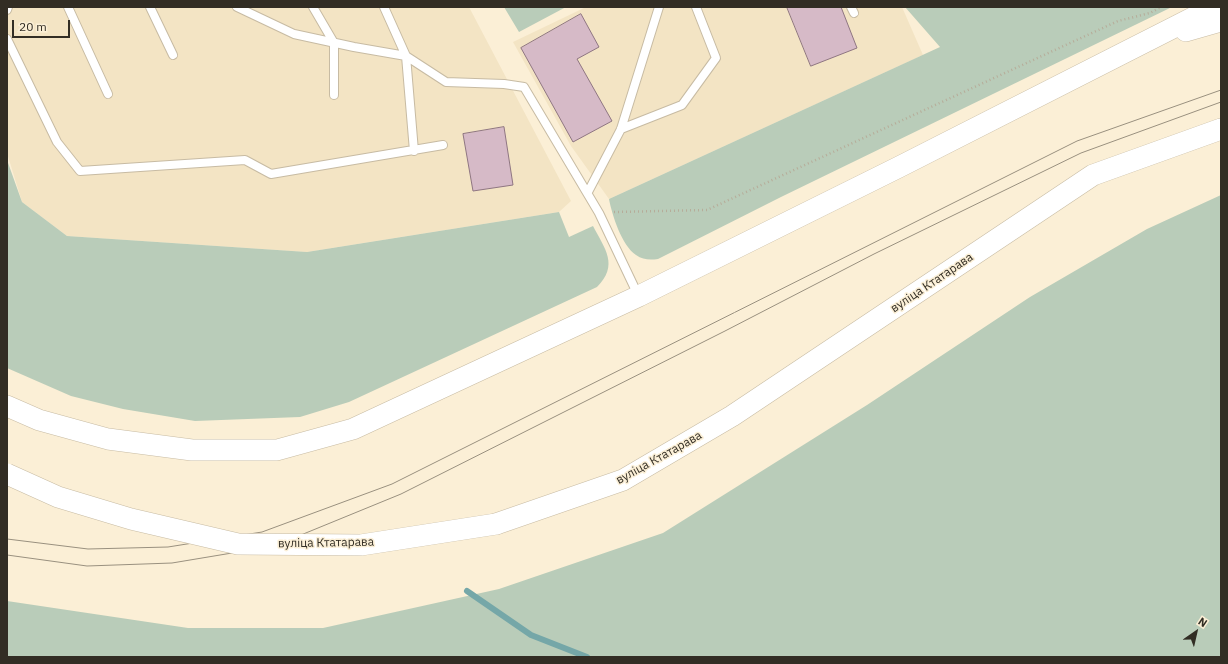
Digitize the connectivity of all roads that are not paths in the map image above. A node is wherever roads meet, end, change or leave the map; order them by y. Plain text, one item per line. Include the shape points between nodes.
1 (8, 7) edge
2 (68, 7) edge
3 (150, 7) edge
4 (237, 7) edge
5 (313, 7) edge
6 (384, 7) edge
7 (659, 7) edge
8 (696, 7) edge
9 (1214, 7) edge
10 (7, 10) edge
11 (1221, 21) edge
12 (7, 39) edge
13 (1141, 42) junction
14 (334, 43) junction
15 (172, 56) dead end
16 (406, 56) junction
17 (108, 94) dead end
18 (334, 95) dead end
19 (621, 129) junction
20 (1221, 129) edge
21 (443, 144) dead end
22 (414, 151) junction
23 (588, 192) junction
24 (639, 296) junction
25 (7, 406) edge
26 (7, 474) edge

1 - 10 lane
2 - 17 lane
3 - 15 lane
4 - 14 lane via 294,34
5 - 14 lane
6 - 16 lane
7 - 19 lane
8 - 19 lane via 716,58 682,105
9 - 13 main road
11 - 13 main road
12 - 22 lane via 56,142 80,171 246,160 271,174
13 - 24 main road via 899,167
14 - 16 lane
14 - 18 lane
16 - 22 lane
16 - 23 lane via 446,82 524,87
19 - 23 lane
20 - 26 main road, вуліца Ктатарава, bridge via 1093,175 732,416 623,480 496,524 361,545 238,544 131,519 58,496
21 - 22 lane
23 - 24 lane
24 - 25 main road via 353,429 277,450 192,450 108,439 39,420

